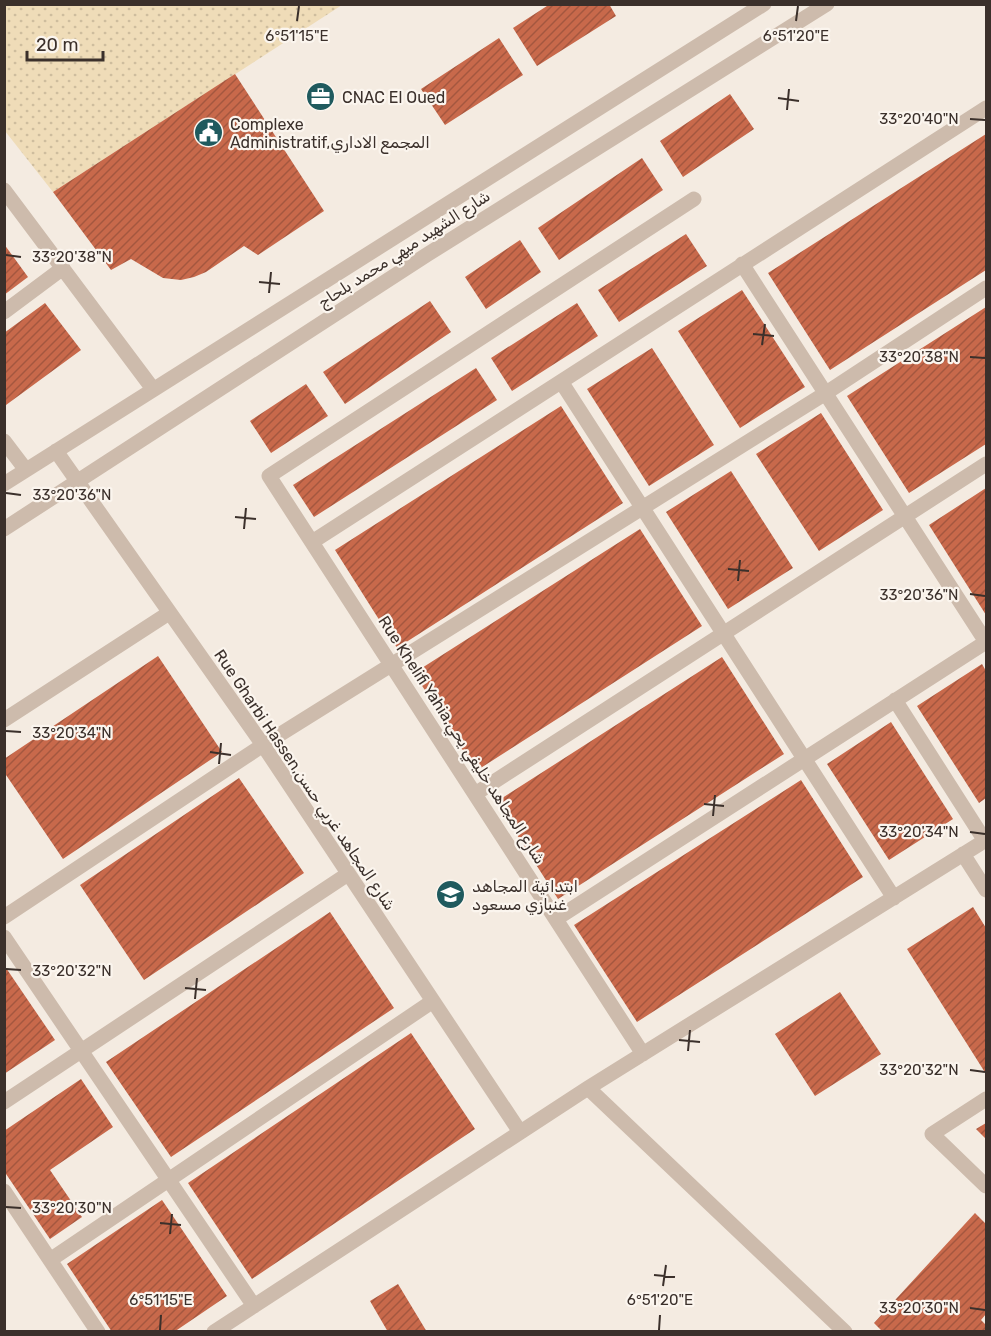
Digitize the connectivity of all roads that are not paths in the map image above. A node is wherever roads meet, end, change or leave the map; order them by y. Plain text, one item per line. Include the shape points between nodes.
1 (764, 4) edge
2 (827, 4) edge
3 (987, 108) edge
4 (4, 190) edge
5 (694, 199) dead end
6 (742, 264) junction
7 (63, 268) junction
8 (987, 288) edge
9 (4, 312) edge
10 (562, 383) junction
11 (153, 389) junction
12 (826, 393) junction
13 (4, 441) edge
14 (56, 451) junction
15 (987, 464) edge
16 (26, 470) junction
17 (78, 482) junction
18 (4, 484) edge
19 (642, 507) junction
20 (904, 517) junction
21 (4, 529) edge
22 (312, 542) junction
23 (169, 613) junction
24 (723, 636) junction
25 (987, 642) edge
26 (392, 665) junction
27 (895, 700) junction
28 (4, 720) edge
29 (263, 745) junction
30 (804, 759) junction
31 (475, 794) junction
32 (986, 840) edge
33 (963, 854) junction
34 (348, 874) junction
35 (987, 890) edge
36 (894, 898) junction
37 (4, 918) edge
38 (556, 919) junction
39 (4, 937) edge
40 (433, 1001) junction
41 (82, 1052) junction
42 (643, 1054) junction
43 (588, 1088) junction
44 (987, 1099) edge
45 (4, 1102) edge
46 (520, 1132) junction
47 (167, 1179) junction
48 (987, 1186) edge
49 (4, 1191) edge
50 (50, 1260) junction
51 (254, 1306) junction
52 (98, 1332) edge
53 (214, 1332) edge
54 (845, 1332) edge

1 - 11 street, شارع الشهيد ميهي محمد بلحاج
2 - 17 street, شارع الشهيد ميهي محمد بلحاج via 428,254
3 - 6 street
4 - 7 street
5 - 22 street, Rue Khelifi Yahia,شارع المجاهد خليفي يحي via 269,476
6 - 10 street
6 - 12 street
7 - 9 street
7 - 11 street
8 - 12 street
10 - 19 street
10 - 22 street
11 - 14 street, شارع الشهيد ميهي محمد بلحاج
12 - 19 street
12 - 20 street
13 - 16 street
14 - 16 street, شارع الشهيد ميهي محمد بلحاج
14 - 17 street, Rue Gharbi Hassen,شارع المجاهد غربي حسن
15 - 20 street
16 - 18 street, شارع الشهيد ميهي محمد بلحاج
17 - 21 street, شارع الشهيد ميهي محمد بلحاج
17 - 23 street, Rue Gharbi Hassen,شارع المجاهد غربي حسن
19 - 24 street
19 - 26 street
20 - 24 street
20 - 25 street
22 - 26 street, Rue Khelifi Yahia,شارع المجاهد خليفي يحي
23 - 28 street
23 - 29 street, Rue Gharbi Hassen,شارع المجاهد غربي حسن
24 - 30 street
24 - 31 street
25 - 27 street
26 - 29 street
26 - 31 street, Rue Khelifi Yahia,شارع المجاهد خليفي يحي
27 - 30 street
27 - 32 street
29 - 34 street, Rue Gharbi Hassen,شارع المجاهد غربي حسن
29 - 37 street
30 - 36 street
30 - 38 street
31 - 38 street, Rue Khelifi Yahia,شارع المجاهد خليفي يحي
32 - 33 street
33 - 35 street
33 - 36 street
34 - 40 street, Rue Gharbi Hassen,شارع المجاهد غربي حسن
34 - 41 street
36 - 42 street
38 - 42 street, Rue Khelifi Yahia,شارع المجاهد خليفي يحي
39 - 41 street
40 - 46 street, Rue Gharbi Hassen,شارع المجاهد غربي حسن
40 - 47 street
41 - 45 street
41 - 47 street
42 - 43 street
43 - 46 street
43 - 54 street
44 - 48 street via 932,1134
46 - 51 street
47 - 50 street
47 - 51 street
49 - 50 street
50 - 52 street
51 - 53 street

